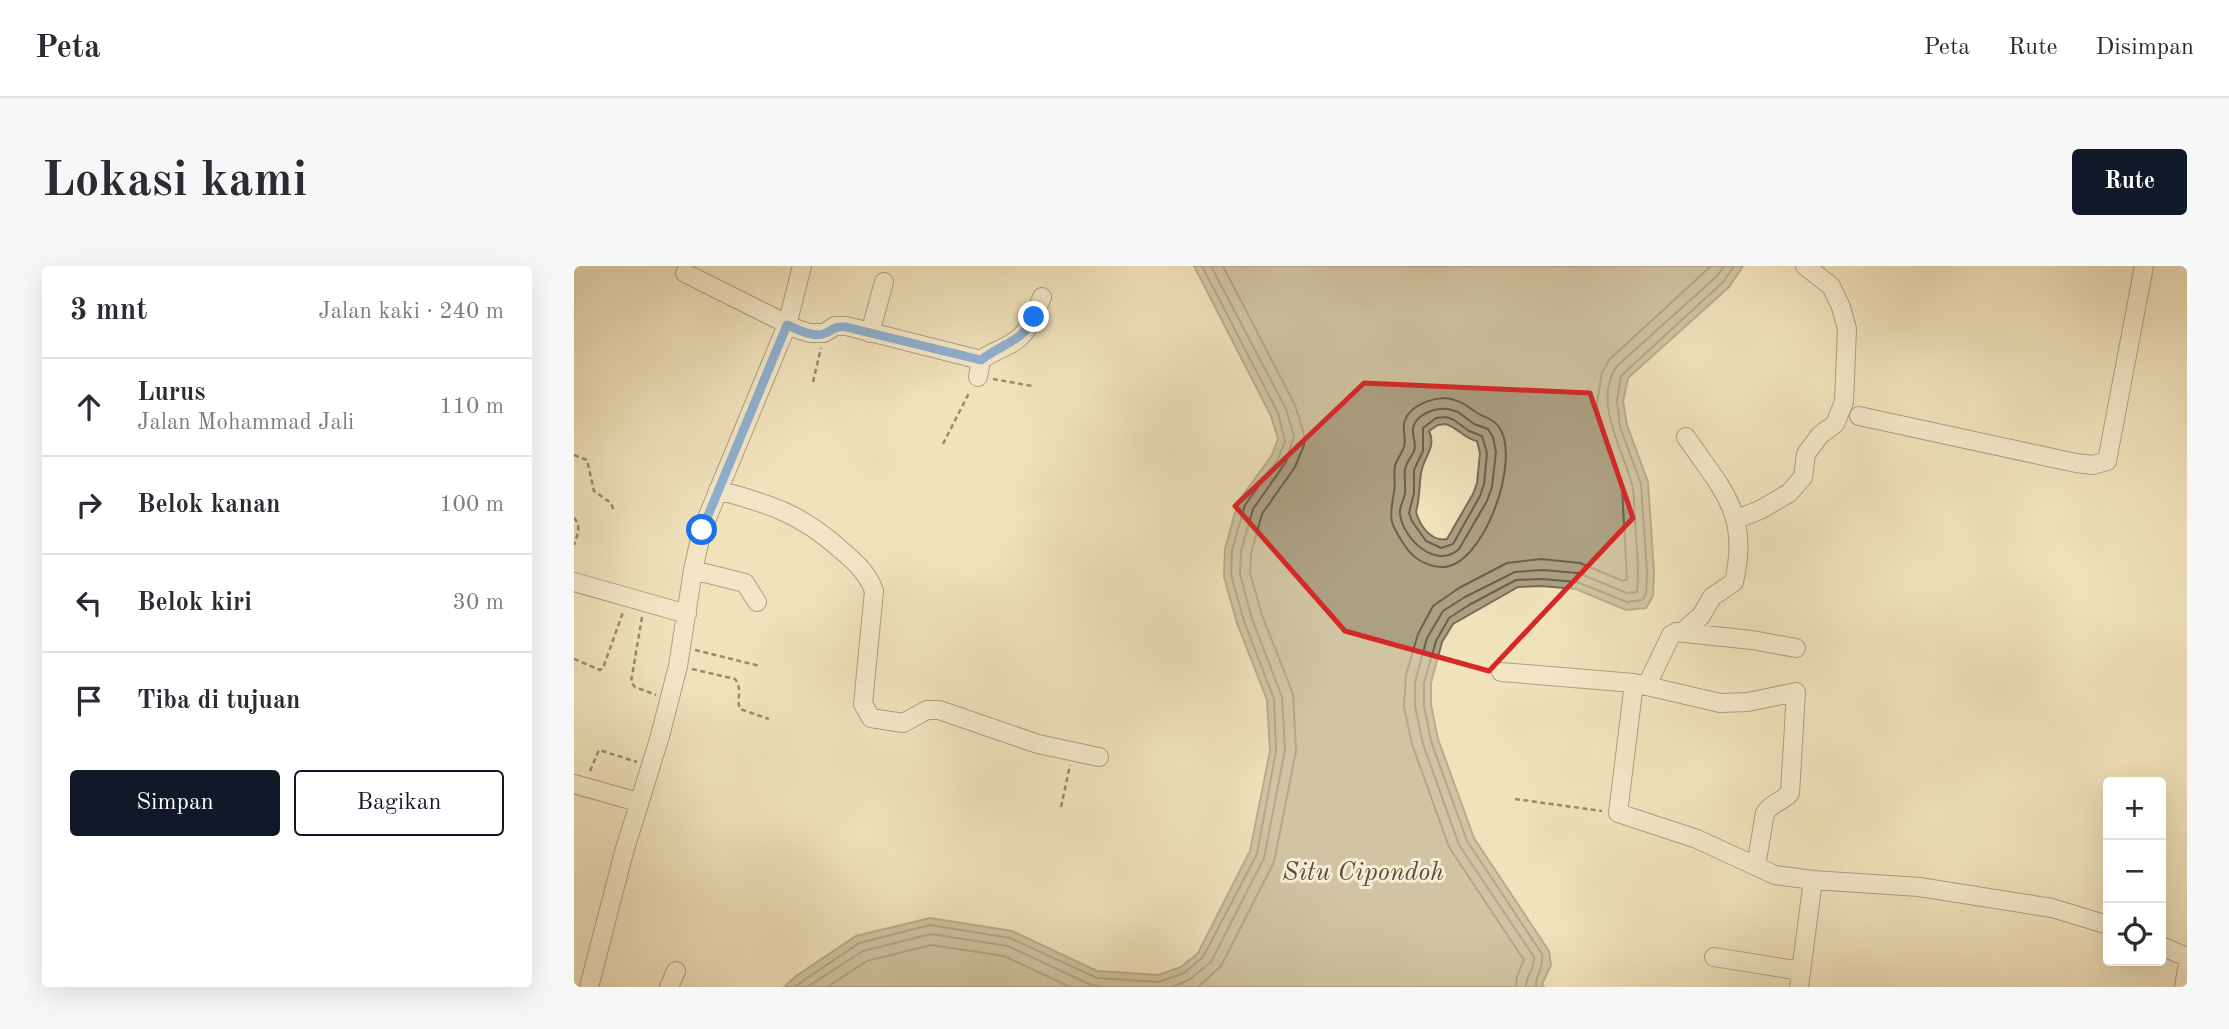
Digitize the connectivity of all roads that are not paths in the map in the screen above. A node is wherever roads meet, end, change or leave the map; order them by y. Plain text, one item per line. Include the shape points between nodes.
1 (802, 266) edge
2 (1805, 266) edge
3 (2144, 266) edge
4 (685, 274) dead end
5 (884, 282) dead end
6 (1042, 297) dead end
7 (787, 325) junction
8 (870, 333) junction
9 (1859, 416) dead end
10 (1686, 437) dead end
11 (718, 490) junction
12 (1737, 519) junction
13 (693, 570) junction
14 (574, 582) edge
15 (757, 602) dead end
16 (687, 614) junction
17 (1682, 632) junction
18 (1796, 648) dead end
19 (1501, 672) dead end
20 (1640, 684) junction
21 (1098, 757) dead end
22 (579, 785) edge
23 (638, 802) junction
24 (1756, 866) junction
25 (1813, 880) junction
26 (2103, 923) edge
27 (2166, 948) edge
28 (1714, 957) dead end
29 (2187, 957) edge
30 (2187, 970) edge
31 (1800, 979) edge
32 (589, 987) edge
33 (2184, 987) edge

1 - 7 street
2 - 12 street via 1831,286 1841,307 1847,329 1844,402 1835,424 1806,454 1803,477 1789,493
3 - 9 street via 2107,461 2102,464 2076,463
4 - 7 street
5 - 8 street
6 - 8 street via 1024,333 980,368
7 - 8 street via 810,334 824,334 835,326
7 - 11 street
10 - 12 street
11 - 13 street
11 - 21 street via 767,503 809,523 856,562 871,582 874,591 863,704 872,718 903,723 927,710 939,710 1038,744
12 - 17 street via 1740,538 1734,582 1712,597 1701,616
13 - 15 street via 745,583
13 - 16 street
14 - 16 street
16 - 23 street via 670,700
17 - 18 street
17 - 20 street via 1671,635
19 - 20 street
20 - 24 street via 1618,813 1697,839
20 - 24 street via 1720,703 1796,692 1790,793 1765,813
22 - 23 street
23 - 32 street
24 - 25 street via 1775,875
25 - 26 street via 1919,887 2052,908
25 - 31 street
27 - 29 street
28 - 31 street
30 - 33 street

